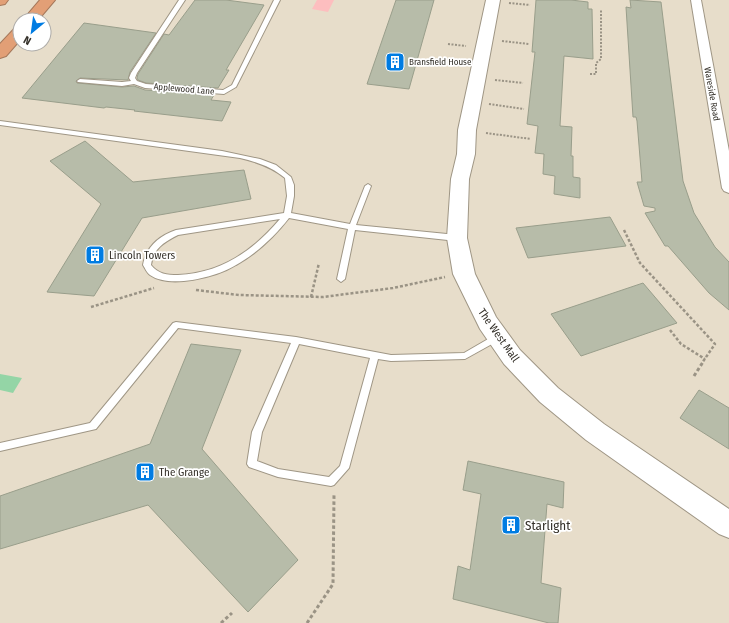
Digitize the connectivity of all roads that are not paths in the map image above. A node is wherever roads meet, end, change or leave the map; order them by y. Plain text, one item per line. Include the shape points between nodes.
1 (48, 0) edge
2 (182, 0) edge
3 (277, 0) edge
4 (696, 0) edge
5 (493, 1) edge
6 (37, 12) edge
7 (12, 40) edge
8 (0, 53) edge
9 (80, 80) dead end
10 (135, 82) junction
11 (0, 123) edge
12 (368, 186) dead end
13 (729, 188) edge
14 (287, 215) junction
15 (352, 227) junction
16 (457, 238) junction
17 (341, 279) dead end
18 (498, 338) junction
19 (296, 340) junction
20 (375, 355) junction
21 (0, 447) edge
22 (729, 525) edge

1 - 6 highway
2 - 10 lane via 134,73 132,78
3 - 10 lane, Applewood Lane via 234,86 224,92 144,86
4 - 13 street, Wareside Road
5 - 16 main road, The West Mall via 467,130 466,154 460,179
7 - 8 highway
9 - 10 lane, Applewood Lane via 122,84
11 - 14 lane via 222,153 273,166 288,177 291,189
12 - 15 lane
14 - 14 lane via 246,254 228,267 184,278 158,276 148,268 148,258 154,247 176,232
14 - 15 lane
15 - 16 lane
15 - 17 lane
16 - 18 main road, The West Mall via 464,274 478,305
18 - 20 lane via 465,356 391,358
18 - 22 main road, The West Mall via 530,376 571,414
19 - 20 lane
19 - 20 lane via 257,432 252,464 278,473 331,482 344,468
19 - 21 lane via 176,325 93,426

